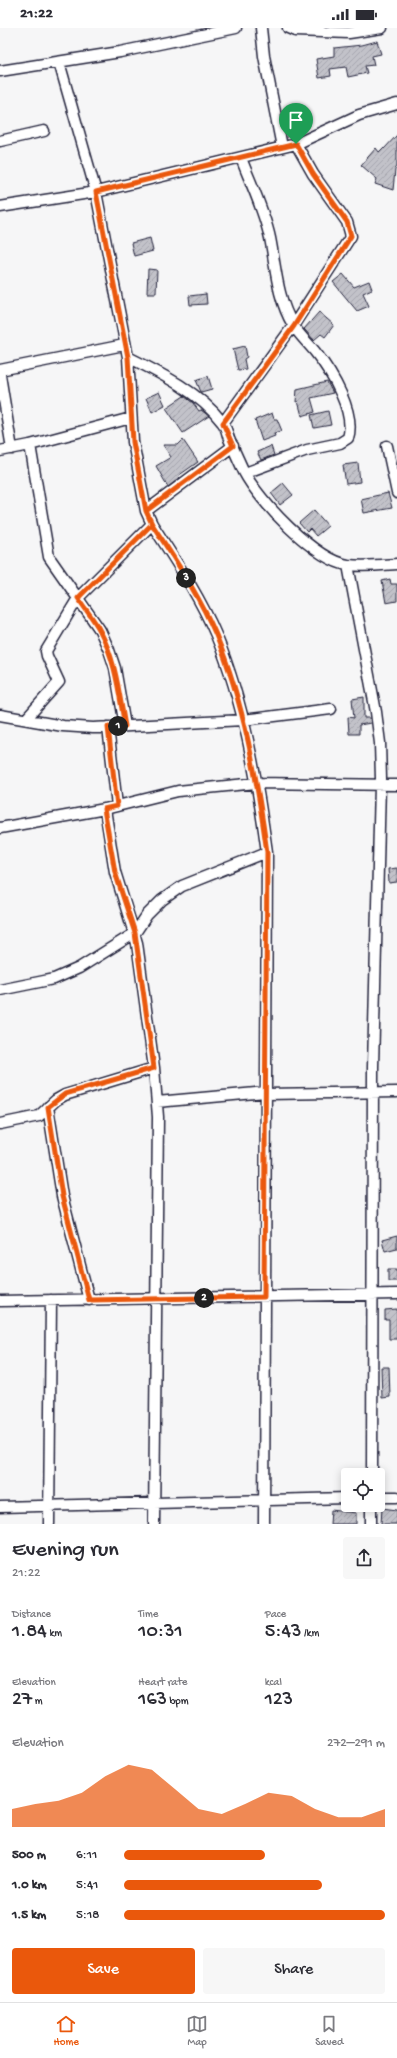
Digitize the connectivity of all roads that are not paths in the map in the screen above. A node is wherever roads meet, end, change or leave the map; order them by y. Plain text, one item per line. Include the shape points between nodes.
1 (236, 28) edge
2 (261, 28) edge
3 (288, 28) edge
4 (382, 28) edge
5 (59, 62) junction
6 (0, 71) edge
7 (397, 104) edge
8 (44, 132) dead end
9 (0, 141) edge
10 (296, 144) junction
11 (282, 147) junction
12 (240, 158) junction
13 (96, 192) junction
14 (0, 208) edge
15 (294, 326) junction
16 (124, 345) junction
17 (128, 357) junction
18 (0, 370) edge
19 (0, 374) edge
20 (132, 418) junction
21 (223, 423) junction
22 (30, 445) junction
23 (233, 446) junction
24 (387, 446) dead end
25 (12, 449) junction
26 (0, 451) edge
27 (245, 473) junction
28 (397, 493) edge
29 (146, 511) junction
30 (152, 524) junction
31 (397, 564) edge
32 (348, 565) junction
33 (78, 598) junction
34 (331, 709) dead end
35 (0, 715) edge
36 (26, 719) junction
37 (243, 720) junction
38 (125, 726) junction
39 (108, 727) junction
40 (256, 783) junction
41 (380, 785) junction
42 (397, 785) edge
43 (117, 806) junction
44 (104, 809) junction
45 (0, 828) edge
46 (267, 852) junction
47 (135, 933) junction
48 (0, 990) edge
49 (154, 1068) junction
50 (373, 1092) junction
51 (397, 1092) edge
52 (266, 1093) junction
53 (157, 1102) junction
54 (48, 1107) junction
55 (0, 1124) edge
56 (397, 1294) edge
57 (373, 1295) junction
58 (264, 1297) junction
59 (157, 1299) junction
60 (51, 1300) junction
61 (89, 1300) junction
62 (0, 1301) edge
63 (372, 1468) edge
64 (385, 1497) edge
65 (397, 1497) edge
66 (341, 1498) edge
67 (265, 1500) junction
68 (154, 1502) junction
69 (49, 1506) junction
70 (0, 1507) edge
71 (371, 1512) edge
72 (49, 1524) edge
73 (154, 1524) edge
74 (264, 1524) edge
75 (371, 1524) edge

1 - 5 street
2 - 11 street
3 - 4 street via 295,31 349,33
5 - 6 street
5 - 13 street
7 - 10 street via 359,115
8 - 9 street
10 - 11 street
10 - 15 street via 313,174 347,222 351,236
11 - 12 street
12 - 13 street
12 - 15 street via 263,213 270,237 279,292
13 - 14 street
13 - 16 street
15 - 21 street
15 - 27 street via 318,355 335,382 350,422 349,435 340,443 307,450
16 - 17 street
16 - 18 street
17 - 20 street
17 - 21 street via 167,378 196,398
19 - 25 street
20 - 22 street
20 - 29 street via 133,442
21 - 23 street
22 - 25 street
22 - 33 street via 49,557
23 - 27 street
23 - 29 street
24 - 28 street
25 - 26 street
27 - 32 street via 274,513 303,540 332,560
29 - 30 street
30 - 33 street
30 - 37 street via 199,600 231,677
31 - 32 street
32 - 41 street via 376,712 380,743
33 - 36 street via 46,651 59,682
33 - 38 street via 100,630 109,650 115,668
34 - 37 street
35 - 36 street
36 - 39 street via 63,726
37 - 38 street
37 - 40 street
38 - 39 street
39 - 43 street
40 - 41 street
40 - 43 street via 178,791
40 - 46 street
41 - 42 street
41 - 50 street
43 - 44 street
44 - 45 street
44 - 47 street via 115,872
46 - 47 street via 182,886 162,900 147,915
46 - 52 street
47 - 48 street via 79,968 54,979
47 - 49 street
49 - 53 street
49 - 54 street via 65,1094
50 - 51 street
50 - 52 street
50 - 57 street
52 - 53 street
52 - 58 street
53 - 59 street
54 - 55 street via 39,1116
54 - 61 street via 62,1196
56 - 57 street
57 - 58 street
57 - 63 street
58 - 59 street
58 - 67 street
59 - 61 street
59 - 68 street
60 - 61 street
60 - 62 street
60 - 69 street
64 - 65 street
66 - 67 street
67 - 68 street
67 - 74 street
68 - 69 street
68 - 73 street
69 - 70 street
69 - 72 street
71 - 75 street

